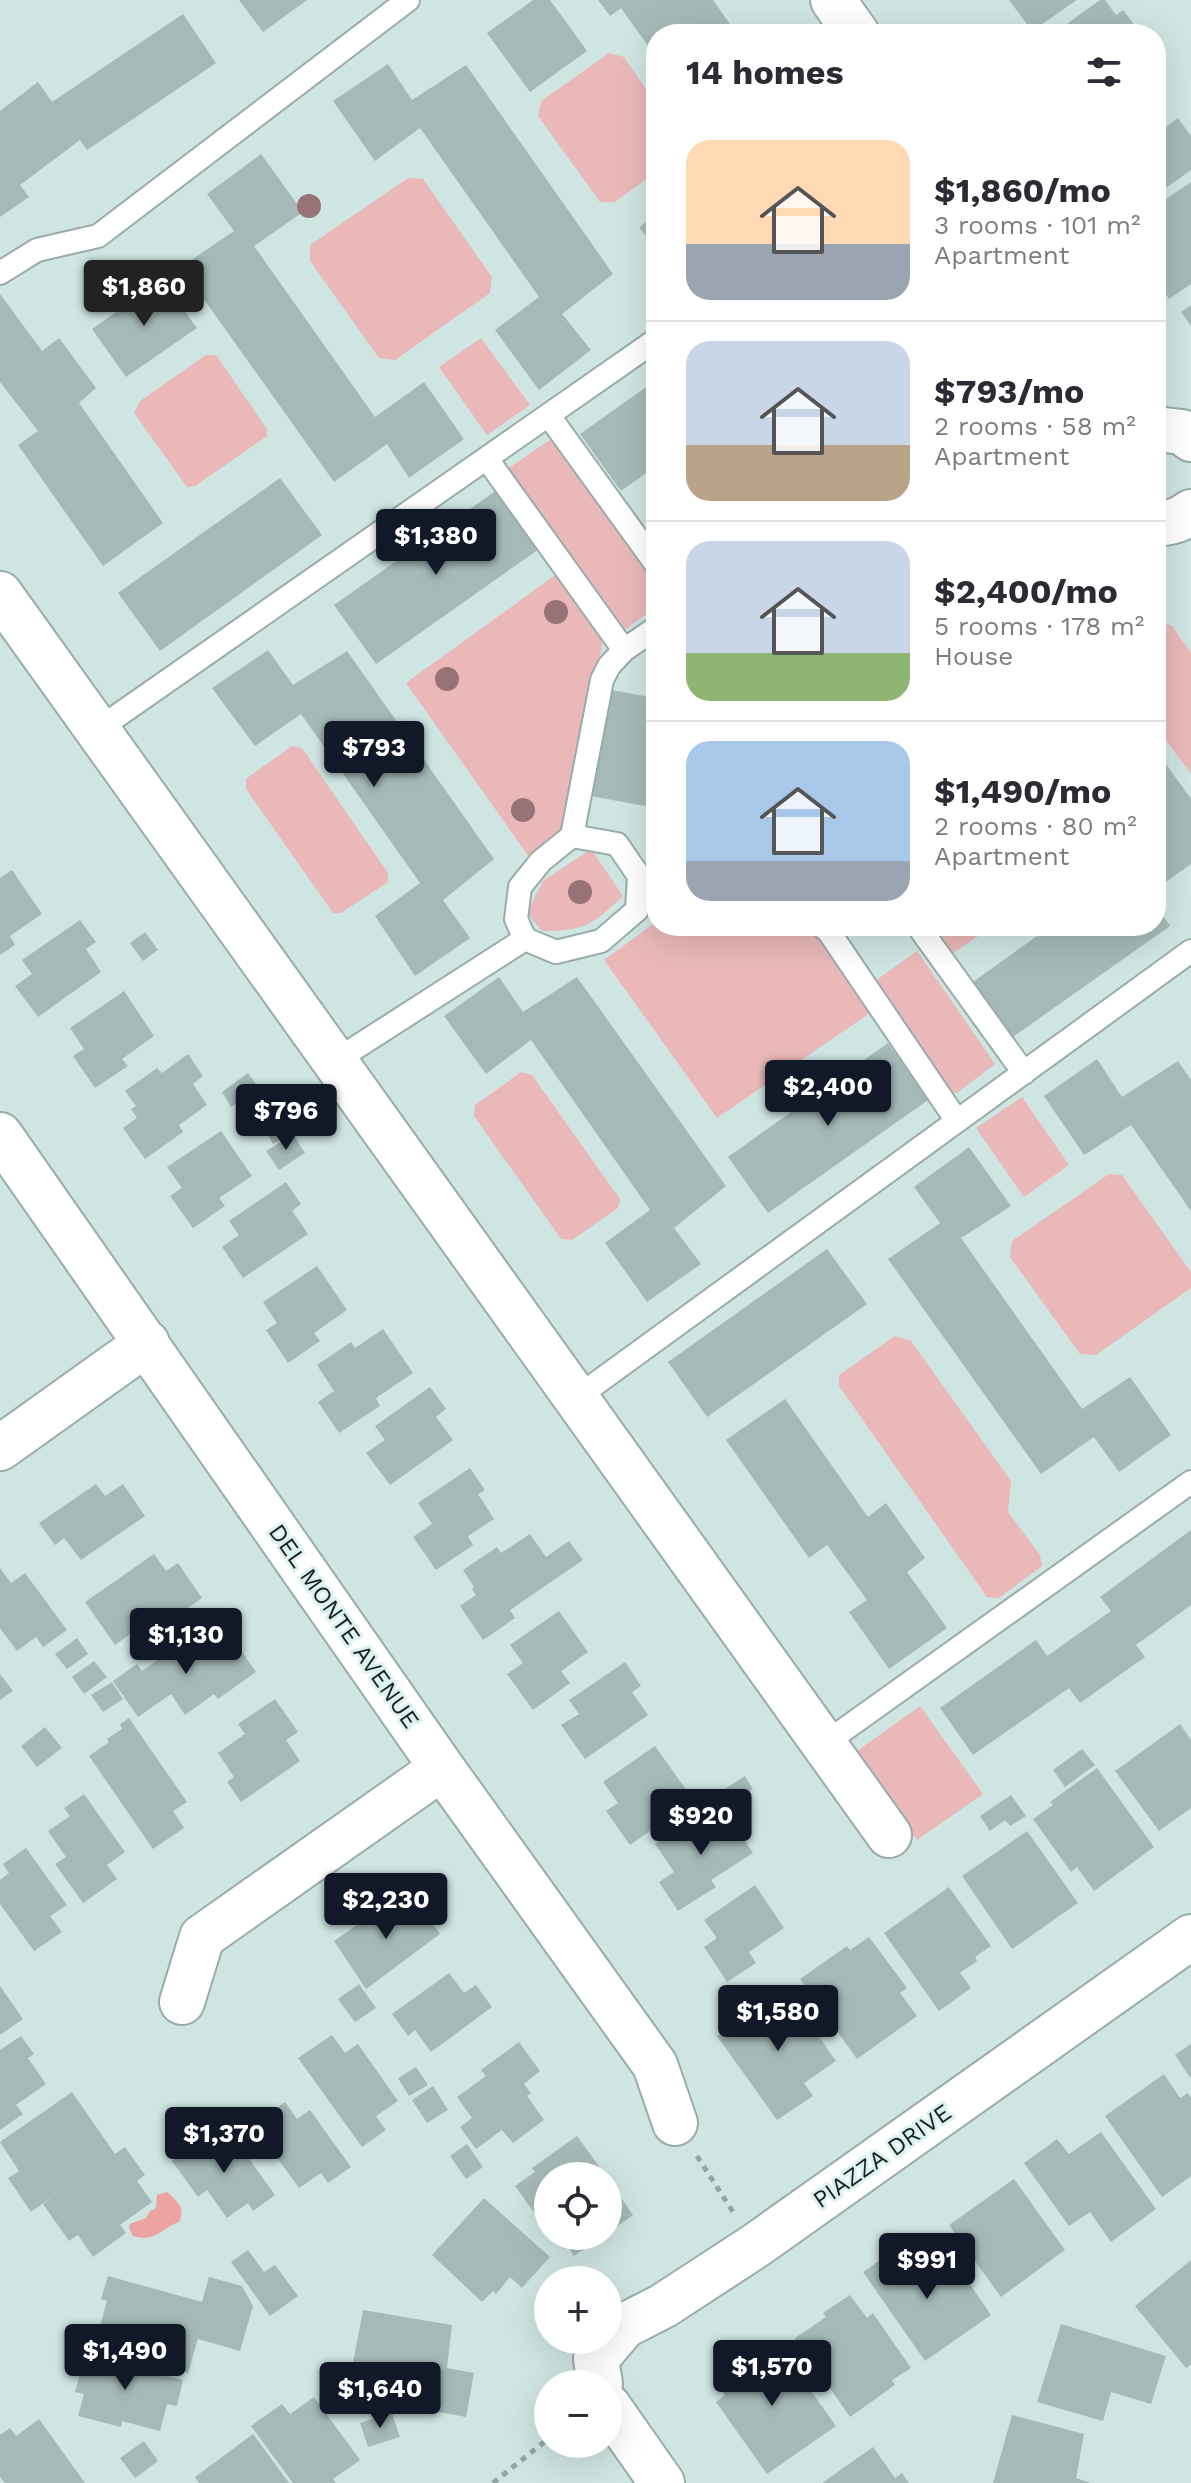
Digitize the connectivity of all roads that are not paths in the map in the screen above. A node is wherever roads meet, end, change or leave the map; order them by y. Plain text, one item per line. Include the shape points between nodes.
1 (408, 0) edge
2 (833, 0) edge
3 (850, 24) edge
4 (0, 273) edge
5 (646, 347) edge
6 (549, 416) junction
7 (1166, 430) edge
8 (1191, 439) edge
9 (487, 459) junction
10 (1191, 512) edge
11 (1166, 523) edge
12 (646, 550) edge
13 (0, 594) edge
14 (646, 635) edge
15 (624, 650) junction
16 (97, 730) junction
17 (572, 836) junction
18 (646, 888) edge
19 (646, 892) edge
20 (832, 936) edge
21 (925, 936) edge
22 (525, 939) junction
23 (1191, 951) edge
24 (335, 1061) junction
25 (1024, 1073) junction
26 (957, 1121) junction
27 (0, 1135) edge
28 (147, 1343) junction
29 (576, 1398) junction
30 (0, 1448) edge
31 (1191, 1482) edge
32 (824, 1744) junction
33 (442, 1768) junction
34 (889, 1835) dead end
35 (1191, 1937) edge
36 (182, 2002) dead end
37 (675, 2123) dead end
38 (598, 2370) edge
39 (622, 2426) edge
40 (662, 2483) edge

1 - 4 lane via 98,236 37,250
2 - 3 street
5 - 6 lane
6 - 9 lane
6 - 12 lane
7 - 8 street
9 - 15 lane
9 - 16 lane
10 - 11 street
13 - 16 street
14 - 15 lane
15 - 17 lane via 602,680
16 - 24 street
17 - 18 lane via 617,844
17 - 22 lane via 520,887 516,919
19 - 22 lane via 637,910 601,941 556,952
20 - 26 lane
21 - 25 lane
22 - 24 lane
23 - 25 lane
24 - 29 street
25 - 26 lane
26 - 29 lane
27 - 28 street, DEL MONTE AVENUE
28 - 30 street
28 - 33 street, DEL MONTE AVENUE
29 - 32 street
31 - 32 lane
32 - 34 street
33 - 36 street via 202,1937
33 - 37 street, DEL MONTE AVENUE via 655,2065
35 - 38 street, PIAZZA DRIVE via 755,2246 624,2326 596,2359
39 - 40 street

